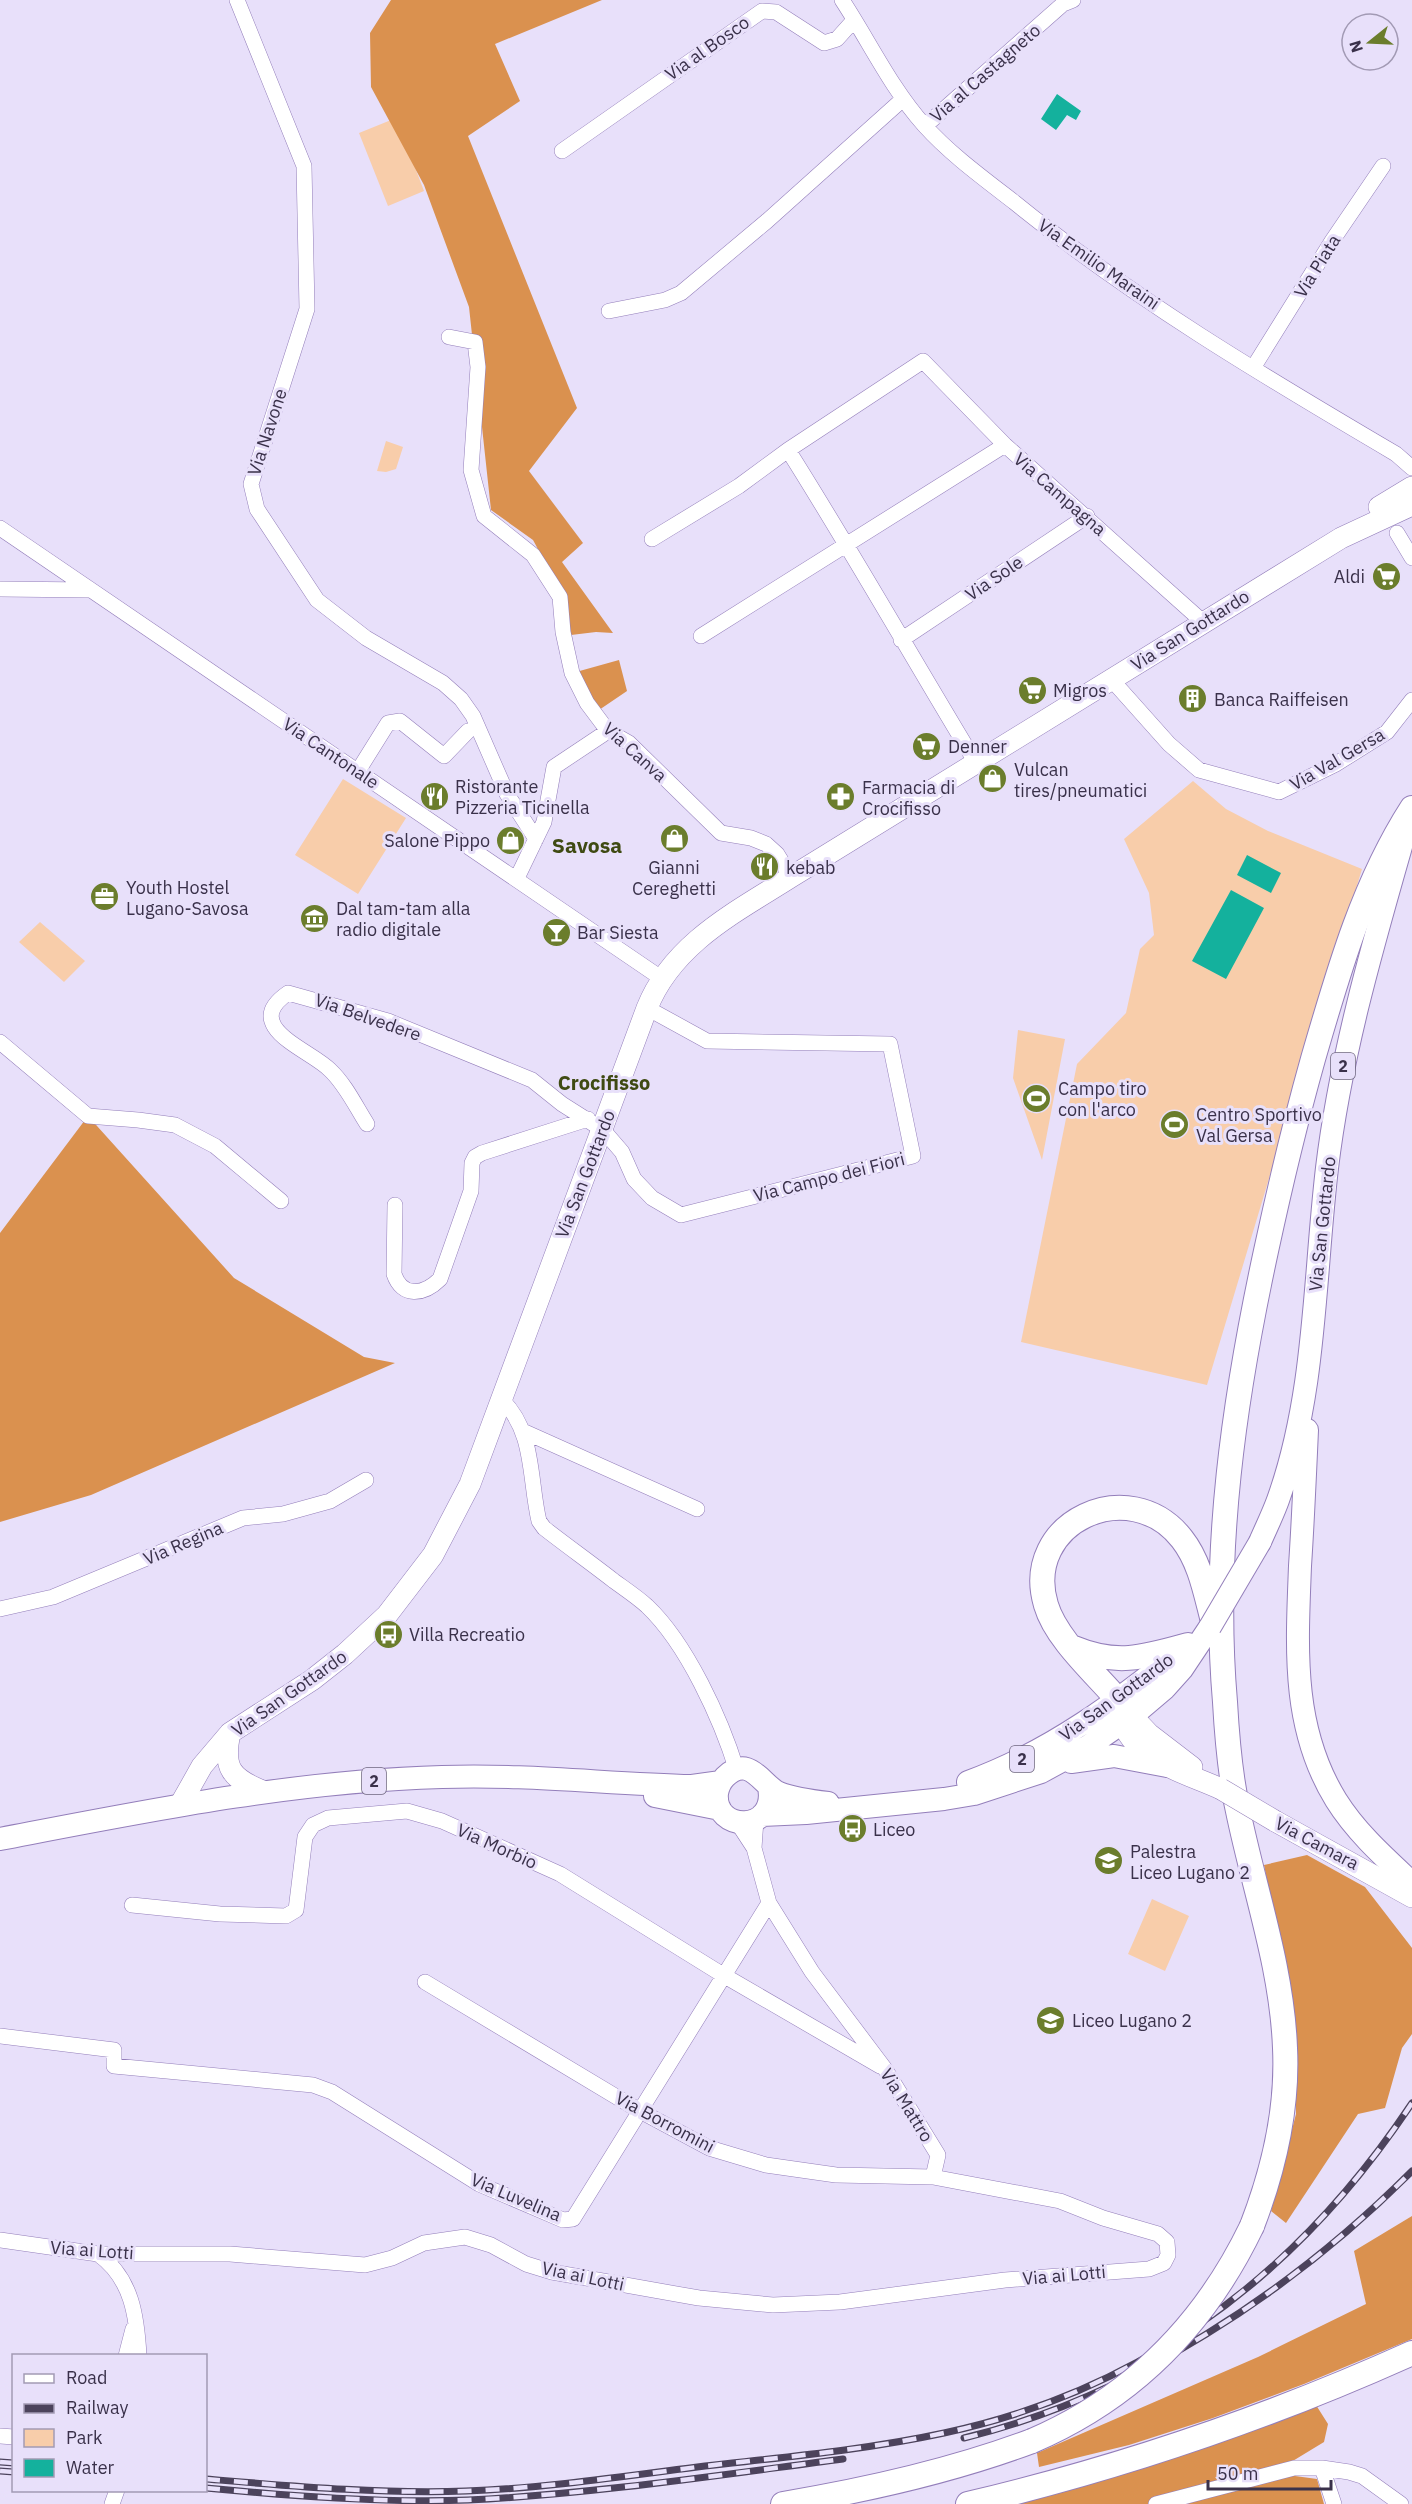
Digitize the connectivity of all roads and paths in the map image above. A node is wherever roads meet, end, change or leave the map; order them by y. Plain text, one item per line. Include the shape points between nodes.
1 (237, 0) edge
2 (842, 0) edge
3 (1073, 0) edge
4 (855, 20) junction
5 (903, 99) junction
6 (925, 126) junction
7 (562, 151) dead end
8 (1383, 166) dead end
9 (609, 311) dead end
10 (449, 337) dead end
11 (1253, 368) junction
12 (1005, 446) junction
13 (788, 450) junction
14 (1412, 468) edge
15 (1412, 488) edge
16 (1412, 505) edge
17 (1087, 516) junction
18 (0, 528) edge
19 (1397, 533) dead end
20 (1341, 538) junction
21 (652, 539) dead end
22 (848, 545) junction
23 (1412, 558) edge
24 (0, 589) edge
25 (89, 590) junction
26 (1203, 622) junction
27 (701, 636) dead end
28 (901, 640) junction
29 (1111, 679) junction
30 (1412, 700) edge
31 (468, 731) dead end
32 (608, 731) junction
33 (976, 763) junction
34 (358, 771) junction
35 (1412, 809) edge
36 (536, 838) junction
37 (791, 877) junction
38 (517, 878) junction
39 (661, 978) junction
40 (647, 1008) junction
41 (0, 1042) edge
42 (595, 1124) junction
43 (367, 1125) dead end
44 (281, 1201) dead end
45 (395, 1205) dead end
46 (1312, 1329) junction
47 (501, 1399) junction
48 (525, 1432) junction
49 (366, 1480) dead end
50 (698, 1509) dead end
51 (0, 1609) edge
52 (1210, 1627) junction
53 (1188, 1645) junction
54 (1071, 1647) junction
55 (1222, 1653) junction
56 (1124, 1713) junction
57 (230, 1733) junction
58 (1167, 1766) junction
59 (1041, 1772) junction
60 (729, 1776) junction
61 (568, 1780) junction
62 (768, 1787) junction
63 (1221, 1789) junction
64 (265, 1792) junction
65 (917, 1801) junction
66 (180, 1805) junction
67 (853, 1807) junction
68 (744, 1817) junction
69 (0, 1839) edge
70 (1412, 1883) edge
71 (1412, 1897) edge
72 (769, 1903) junction
73 (132, 1905) dead end
74 (723, 1976) junction
75 (424, 1982) dead end
76 (0, 2036) edge
77 (885, 2069) junction
78 (640, 2111) junction
79 (933, 2177) junction
80 (0, 2241) edge
81 (98, 2253) junction
82 (135, 2316) junction
83 (1412, 2353) edge
84 (126, 2354) edge
85 (139, 2354) edge
86 (1322, 2468) junction
87 (783, 2504) edge
88 (968, 2504) edge
89 (1156, 2504) edge
90 (1334, 2504) edge
91 (1401, 2504) edge

1 - 36 street, Via Navone via 304,166 307,309 251,484 257,509 317,600 366,638 443,683 460,699 473,716 507,794
2 - 4 street, Via Emilio Maraini
3 - 6 street, Via al Castagneto via 1063,4
4 - 5 street, Via Emilio Maraini
4 - 7 street, Via al Bosco via 837,39 824,43 776,12 762,11
5 - 6 street, Via Emilio Maraini
5 - 9 street via 681,293
6 - 11 street, Via Emilio Maraini via 1067,245
8 - 11 street, Via Piata
10 - 32 street, Via Canva via 476,342 471,470 484,516 532,555 560,597 572,673 586,703
11 - 14 street, Via Emilio Maraini via 1396,454
12 - 13 street, Via Campagna via 923,361
12 - 17 street, Via Campagna
12 - 22 street
13 - 21 street via 739,486
13 - 22 street
15 - 20 main road, Via San Gottardo via 1377,508
16 - 20 main road, Via San Gottardo
17 - 26 street, Via Campagna
17 - 28 street, Via Sole
18 - 25 street, Via Cantonale
19 - 23 street
20 - 26 main road, Via San Gottardo
22 - 27 street
22 - 28 street
24 - 25 street
25 - 34 street, Via Cantonale
26 - 29 main road, Via San Gottardo
28 - 33 street
29 - 30 street, Via Val Gersa via 1169,744 1199,770 1279,792 1336,764 1387,732
29 - 33 main road, Via San Gottardo
31 - 34 street via 444,756 400,721 388,723
32 - 36 street via 554,767 544,822
32 - 37 street, Via Canva via 629,742 721,833 766,844
33 - 37 main road, Via San Gottardo
34 - 38 street, Via Cantonale
35 - 46 main road, Via San Gottardo / 2 via 1347,1046 1327,1168
35 - 55 highway via 1372,881 1357,920 1292,1135 1237,1402 1222,1549
36 - 38 street
37 - 39 main road, Via San Gottardo via 689,946
38 - 39 street, Via Cantonale
39 - 40 main road, Via San Gottardo
40 - 42 main road, Via San Gottardo
40 - 42 street, Via Campo dei Fiori via 707,1041 890,1044 913,1156 681,1215 642,1189 615,1142
41 - 44 street via 88,1116 175,1125 215,1146
42 - 43 street, Via Belvedere via 532,1080 388,1021 288,993 276,1005 273,1025 280,1035 330,1070
42 - 45 street via 475,1157 471,1191 440,1279 429,1289 409,1292 393,1274
42 - 47 main road, Via San Gottardo
46 - 52 main road, Via San Gottardo / 2, bridge via 1302,1401 1278,1500 1260,1542
46 - 70 main road via 1297,1677 1305,1724 1320,1770 1336,1800 1372,1846
47 - 48 street via 513,1410
47 - 57 main road, Via San Gottardo via 461,1505 433,1555 404,1595 345,1654
48 - 50 street
48 - 60 street via 539,1521 647,1606 659,1620 702,1685 726,1738
49 - 51 street, Via Regina via 330,1501 283,1514 243,1518 53,1597
52 - 53 main road, Via San Gottardo / 2
52 - 56 main road, Via San Gottardo / 2 via 1165,1688
53 - 54 highway via 1117,1660
53 - 56 main road, Via San Gottardo / 2
54 - 55 highway via 1046,1606 1042,1582 1046,1560 1062,1533 1078,1519 1100,1510 1124,1507 1155,1516 1182,1539 1196,1564
54 - 56 highway
55 - 87 highway, bridge via 1237,1808 1279,1991 1285,2045 1277,2148 1252,2226 1218,2289 1176,2342 1109,2400 1063,2427 990,2457 879,2486
56 - 58 main road, Via Camara via 1135,1745
56 - 59 main road, Via San Gottardo / 2 via 1087,1747
56 - 63 main road, Via Camara
56 - 65 main road, Via San Gottardo / 2 via 1076,1730 1023,1759
57 - 64 main road via 226,1754 231,1771 242,1782
57 - 66 main road, Via San Gottardo via 202,1766
58 - 59 main road via 1114,1756
58 - 63 main road, Via Camara
59 - 65 main road, Via San Gottardo / 2 via 974,1794
60 - 61 main road, Via San Gottardo / 2 via 692,1786
60 - 62 main road via 752,1771
60 - 68 main road via 717,1800
61 - 64 main road, Via San Gottardo / 2 via 442,1777
61 - 68 main road, Via San Gottardo / 2
62 - 67 main road, Via San Gottardo / 2 via 795,1797
62 - 68 main road via 770,1802
63 - 71 main road, Via Camara, bridge
64 - 66 main road, Via San Gottardo / 2
65 - 67 main road, Via San Gottardo / 2
66 - 69 main road, Via San Gottardo / 2
67 - 68 main road, Via San Gottardo / 2
68 - 72 street, Via Mattro
72 - 74 street, Via Luvelina
72 - 77 street, Via Mattro via 812,1972
73 - 74 street, Via Morbio via 286,1916 296,1910 304,1837 313,1825 328,1818 407,1811 442,1821 560,1875
74 - 77 street, Via Morbio
74 - 78 street, Via Luvelina
75 - 78 street, Via Borromini
76 - 78 street, Via Luvelina via 114,2050 114,2066 313,2085 332,2092 479,2184 562,2220 573,2219
77 - 79 street, Via Mattro via 938,2155
78 - 79 street, Via Borromini via 709,2148 766,2165 836,2175
79 - 81 street, Via ai Lotti via 1060,2201 1158,2234 1167,2242 1168,2255 1164,2263 1149,2269 1005,2280 840,2302 773,2305 699,2298 552,2272 465,2237 424,2243 392,2258 364,2265 230,2254
80 - 81 street, Via ai Lotti
81 - 82 street via 108,2260 123,2282
82 - 84 street
82 - 85 street
83 - 88 highway via 1204,2435
86 - 89 street via 1294,2468
86 - 90 street
86 - 91 street via 1362,2476

